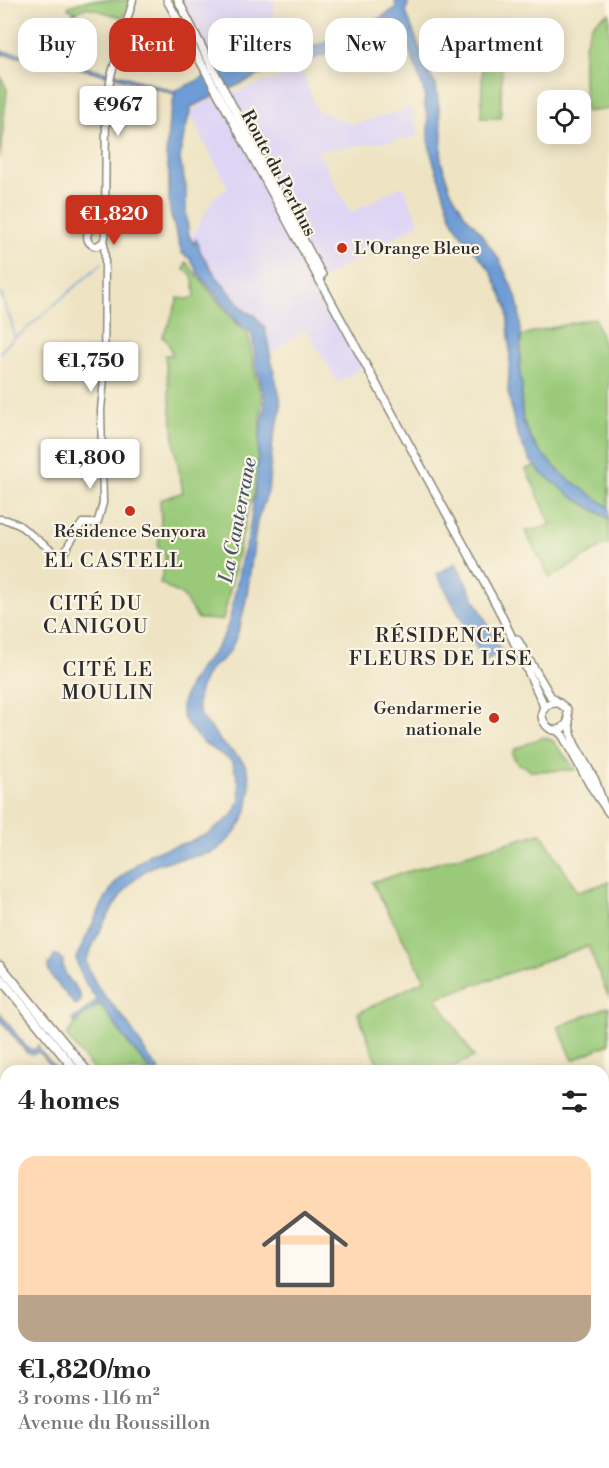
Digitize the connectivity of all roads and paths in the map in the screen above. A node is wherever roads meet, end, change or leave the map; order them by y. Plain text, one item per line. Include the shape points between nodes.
1 (167, 0) edge
2 (178, 0) edge
3 (133, 2) edge
4 (208, 67) edge
5 (208, 67) edge
6 (211, 72) edge
7 (105, 219) junction
8 (97, 228) junction
9 (104, 233) junction
10 (100, 244) junction
11 (0, 519) edge
12 (497, 606) junction
13 (558, 703) junction
14 (543, 713) junction
15 (569, 720) junction
16 (557, 730) junction
17 (603, 803) junction
18 (609, 813) edge
19 (0, 965) edge
20 (0, 978) edge
21 (71, 1065) edge
22 (82, 1065) edge

1 - 4 main road, Route du Perthus
2 - 5 main road, Route du Perthus
3 - 7 main road via 108,89
6 - 12 main road, Route du Perthus
7 - 8 main road
7 - 9 main road
8 - 9 main road
8 - 10 main road via 87,236 92,245
9 - 10 main road
10 - 11 main road via 105,265 100,517 93,523 82,523 61,558 14,522
12 - 13 main road, Route du Perthus
12 - 14 main road, Route du Perthus via 542,700
13 - 14 main road via 550,704
13 - 15 main road via 567,709
14 - 16 main road via 543,723
15 - 16 main road
15 - 17 main road via 574,743
16 - 17 main road
17 - 18 main road
19 - 22 highway
20 - 21 highway

